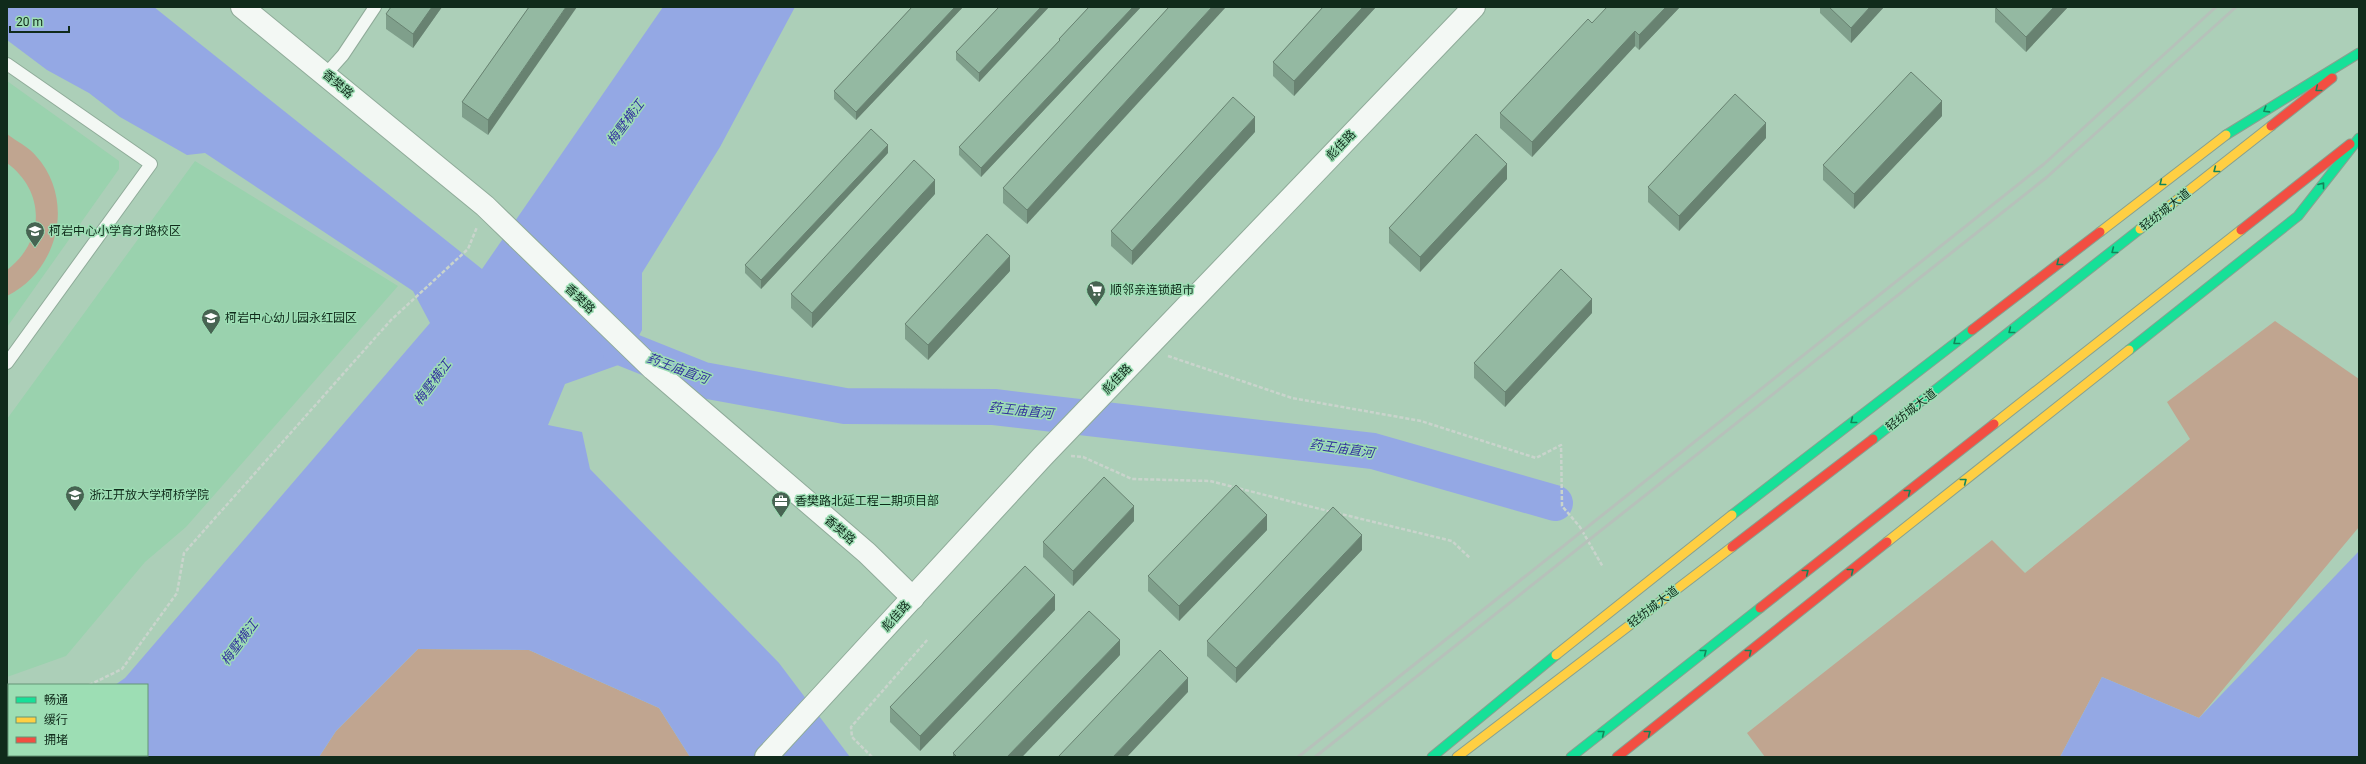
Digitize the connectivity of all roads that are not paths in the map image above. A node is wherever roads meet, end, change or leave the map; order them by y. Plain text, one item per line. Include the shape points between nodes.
1 (242, 7) edge
2 (375, 7) edge
3 (1474, 7) edge
4 (2359, 52) edge
5 (2359, 56) edge
6 (7, 64) edge
7 (326, 74) junction
8 (2359, 137) edge
9 (7, 363) edge
10 (913, 598) junction
11 (766, 757) edge
12 (1432, 757) edge
13 (1457, 757) edge
14 (1571, 757) edge
15 (1617, 757) edge

1 - 7 street, 香樊路
2 - 7 lane via 343,55
3 - 10 street, 彪佳路 via 1062,435
4 -> 12 main road via 2227,134 1663,568
5 -> 13 main road, 轻纺城大道 via 1911,410
6 - 9 lane via 151,164
7 - 10 street, 香樊路 via 485,206 653,369 866,553
14 -> 8 main road
15 -> 8 main road via 2298,216
10 - 11 street, 彪佳路

